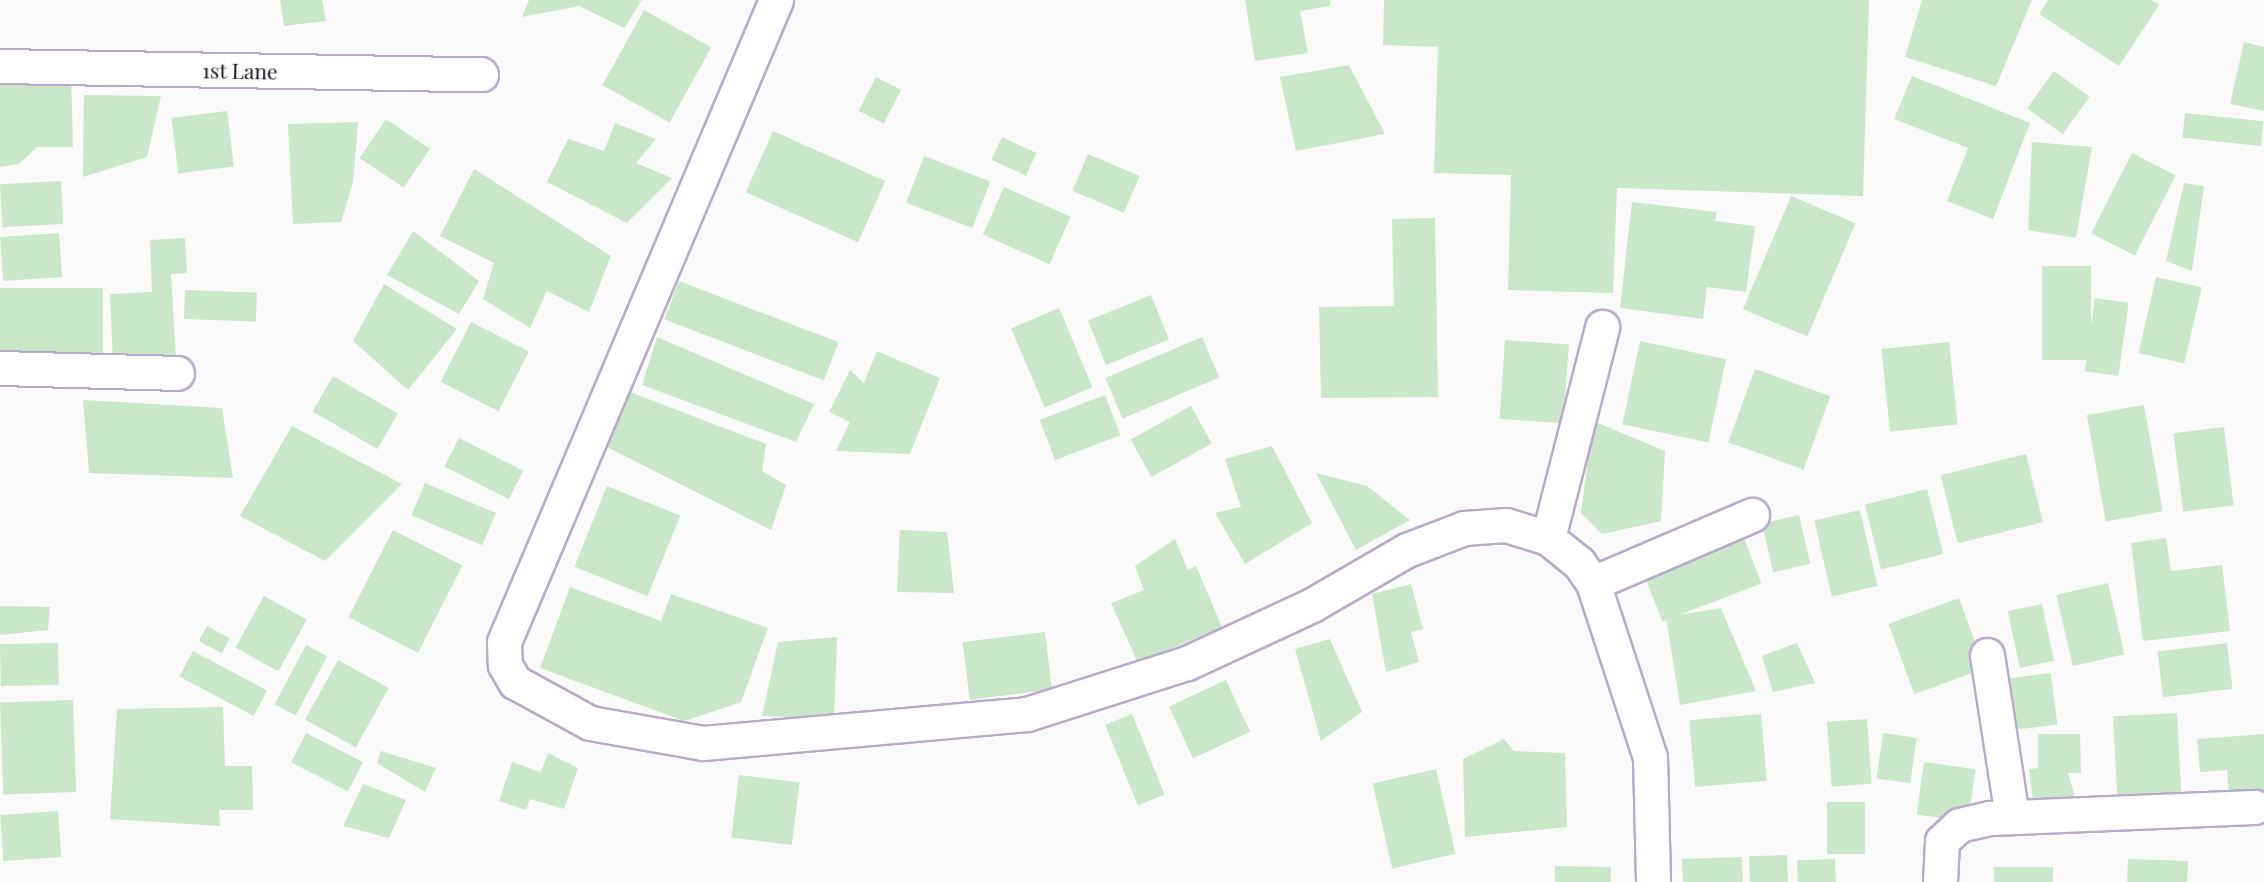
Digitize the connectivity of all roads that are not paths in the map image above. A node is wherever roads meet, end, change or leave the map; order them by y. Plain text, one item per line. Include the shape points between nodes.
1 (776, 0) edge
2 (0, 66) edge
3 (481, 74) dead end
4 (1602, 327) dead end
5 (0, 368) edge
6 (177, 373) dead end
7 (1752, 515) dead end
8 (1548, 538) junction
9 (1593, 583) junction
10 (1987, 655) dead end
11 (2255, 807) dead end
12 (2012, 817) junction
13 (1653, 882) edge
14 (1940, 882) edge

1 - 8 street via 504,642 505,665 515,682 590,723 703,744 1027,714 1187,663 1312,605 1407,550 1464,528 1506,525
2 - 3 street, 1st Lane
4 - 8 street
5 - 6 street
7 - 9 street
8 - 9 street via 1579,563
9 - 13 street via 1650,758
10 - 12 street
11 - 12 street
12 - 14 street via 1959,825 1942,841

